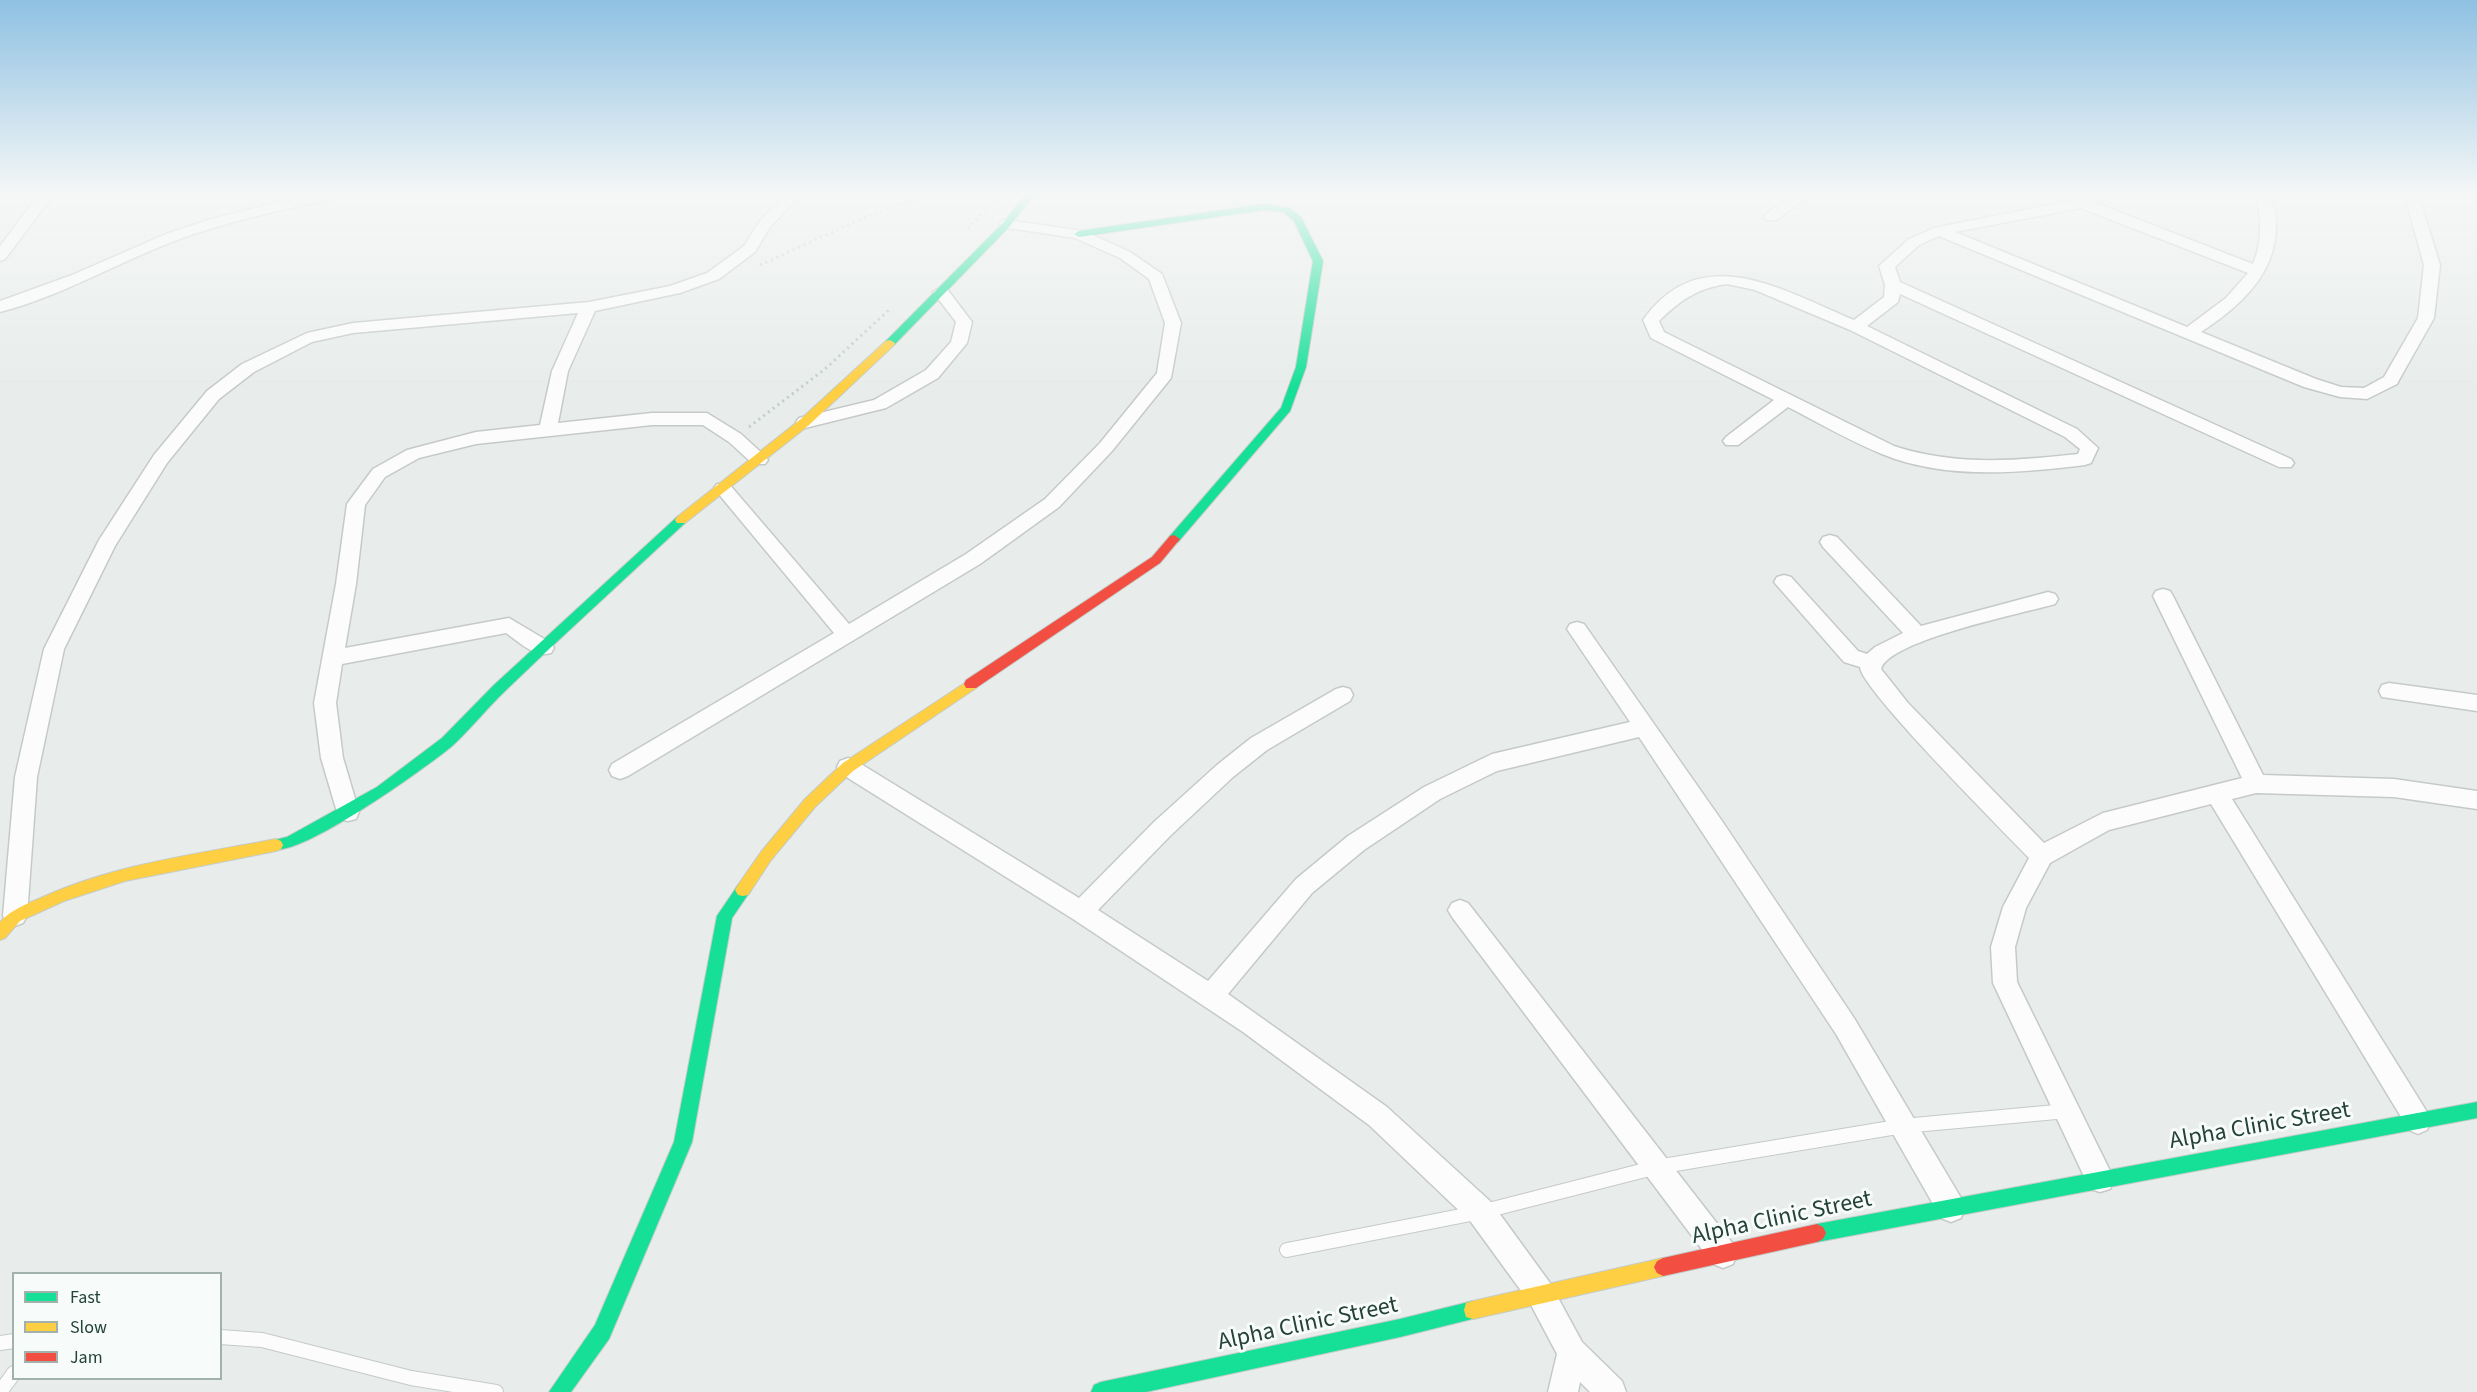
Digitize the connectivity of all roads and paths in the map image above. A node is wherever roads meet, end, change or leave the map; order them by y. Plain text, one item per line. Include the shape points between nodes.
1 (123, 258) edge
2 (737, 258) edge
3 (780, 258) edge
4 (974, 258) edge
5 (1129, 258) edge
6 (1317, 258) edge
7 (1896, 258) edge
8 (2005, 258) edge
9 (2222, 258) edge
10 (2265, 258) edge
11 (2430, 258) edge
12 (756, 266) dead end
13 (2257, 272) junction
14 (1893, 285) junction
15 (941, 292) junction
16 (589, 306) junction
17 (893, 306) dead end
18 (0, 307) edge
19 (1856, 327) junction
20 (2189, 333) junction
21 (1786, 400) junction
22 (805, 422) junction
23 (548, 430) junction
24 (735, 438) junction
25 (1732, 441) dead end
26 (759, 460) junction
27 (2285, 463) dead end
28 (723, 488) junction
29 (1830, 542) dead end
30 (1784, 582) dead end
31 (2163, 596) dead end
32 (2048, 599) dead end
33 (1577, 629) dead end
34 (847, 635) junction
35 (1917, 635) junction
36 (544, 648) junction
37 (333, 658) junction
38 (1872, 663) junction
39 (2389, 691) dead end
40 (1343, 695) dead end
41 (2477, 703) edge
42 (1645, 727) junction
43 (848, 766) junction
44 (620, 770) dead end
45 (2256, 784) junction
46 (2216, 793) junction
47 (2477, 800) edge
48 (348, 812) junction
49 (2042, 856) junction
50 (1460, 910) dead end
51 (1081, 912) junction
52 (15, 916) junction
53 (0, 933) edge
54 (1210, 997) junction
55 (2477, 1110) edge
56 (2067, 1112) junction
57 (2418, 1120) junction
58 (1904, 1126) junction
59 (1658, 1167) junction
60 (2100, 1179) junction
61 (1951, 1208) junction
62 (1481, 1212) junction
63 (1287, 1250) dead end
64 (1723, 1254) junction
65 (1540, 1293) junction
66 (222, 1337) edge
67 (1572, 1352) junction
68 (12, 1376) edge
69 (1192, 1383) edge
70 (0, 1392) edge
71 (496, 1392) edge
72 (559, 1392) edge
73 (1101, 1392) edge
74 (1563, 1392) edge
75 (1611, 1392) edge

1 - 18 street
2 - 16 street via 712,276 674,290
3 - 12 path
4 - 15 street
5 - 34 street via 1156,277 1173,323 1166,374 1106,447 1052,503 973,559
6 - 43 street via 1301,367 1286,409 1156,560
7 - 14 street via 1887,266
8 - 20 street
9 - 13 street
10 - 13 street
11 - 20 street via 2426,318 2391,380 2367,394 2340,392 2310,383
13 - 20 street via 2224,311
14 - 19 street via 1892,299
14 - 27 street
15 - 22 street
15 - 22 street via 964,321 959,343 932,374 880,404
16 - 23 street via 560,371
16 - 52 street via 353,328 306,338 248,368 213,395 160,459 106,545 54,649 26,777
17 - 24 path via 825,369
19 - 21 street via 1760,286 1727,279 1704,281 1676,294 1650,320 1658,335
19 - 21 street via 2071,433 2089,448 2085,459 1979,465 1925,461 1888,450
21 - 25 street
22 - 26 street
23 - 24 street via 652,418 707,419
23 - 37 street via 476,438 413,454 379,473 356,504
24 - 26 street
26 - 28 street
28 - 34 street
28 - 36 street via 690,512
29 - 35 street
30 - 38 street via 1851,657
31 - 45 street
32 - 35 street
33 - 42 street
34 - 44 street
35 - 38 street via 1883,651
36 - 37 street via 509,625
36 - 48 street via 447,742
37 - 48 street via 325,703 332,758
38 - 49 street via 1870,671 1901,709
39 - 41 street
40 - 51 street via 1259,744 1225,771
42 - 54 street via 1492,763 1432,793 1356,843 1304,886
42 - 58 street via 1845,1026
43 - 51 street
43 - 72 street via 810,803 766,856 725,916 683,1142 602,1332
45 - 46 street
45 - 47 street via 2394,788
46 - 49 street via 2103,822
46 - 57 street
48 - 52 street via 290,842 125,875 60,896
49 - 56 street via 2015,907 2003,947 2005,983
50 - 59 street
51 - 54 street
52 - 53 street
54 - 62 street via 1378,1116
55 - 57 street, Alpha Clinic Street
56 - 58 lane
56 - 60 street
57 - 60 street, Alpha Clinic Street
58 - 59 lane
58 - 61 street
59 - 62 lane
59 - 64 street
60 - 61 street, Alpha Clinic Street
61 - 64 street, Alpha Clinic Street
62 - 63 lane
62 - 65 street
64 - 65 street, Alpha Clinic Street
65 - 67 street
65 - 69 street, Alpha Clinic Street
66 - 71 lane via 262,1340 411,1378
67 - 74 street
67 - 75 street
68 - 70 lane
69 - 73 street, Alpha Clinic Street

